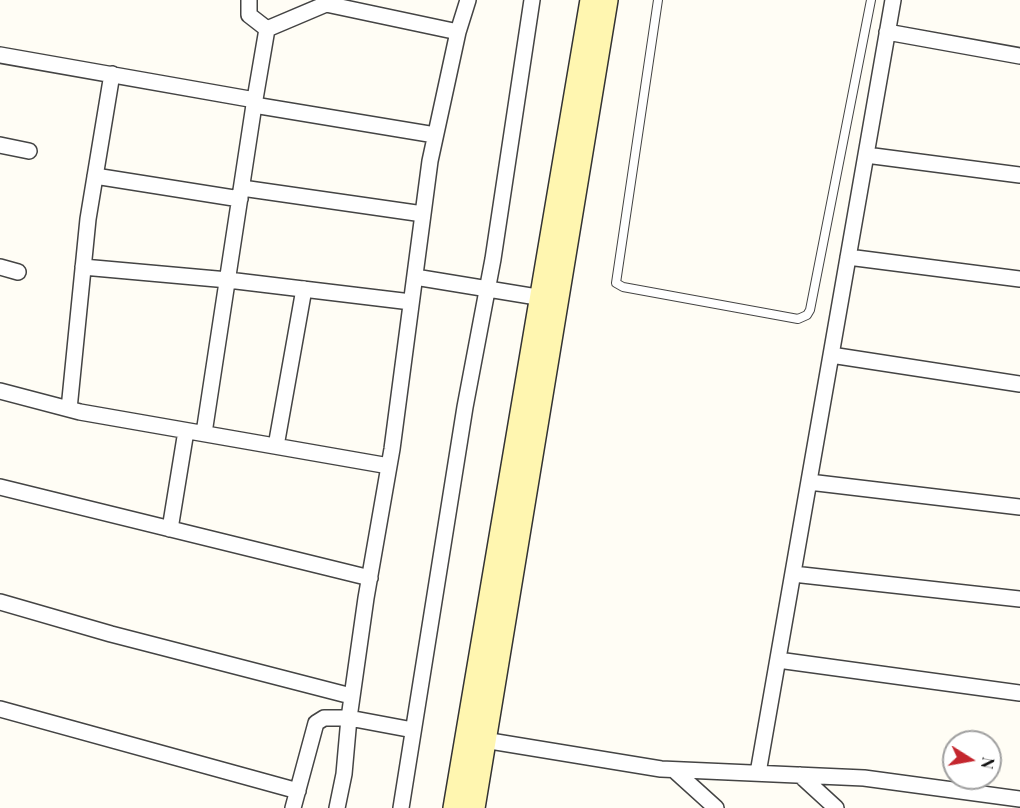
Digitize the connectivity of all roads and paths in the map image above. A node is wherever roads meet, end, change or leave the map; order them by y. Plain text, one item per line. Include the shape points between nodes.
1 (249, 0) edge
2 (468, 0) edge
3 (532, 0) edge
4 (591, 0) edge
5 (607, 0) edge
6 (658, 0) edge
7 (871, 0) edge
8 (893, 0) edge
9 (326, 2) edge
10 (267, 29) junction
11 (458, 32) junction
12 (887, 32) junction
13 (0, 55) edge
14 (1020, 56) edge
15 (112, 74) junction
16 (254, 102) junction
17 (435, 135) junction
18 (0, 145) edge
19 (29, 151) dead end
20 (866, 155) junction
21 (1020, 175) edge
22 (95, 176) junction
23 (241, 194) junction
24 (423, 214) junction
25 (848, 257) junction
26 (0, 267) edge
27 (83, 267) junction
28 (18, 272) dead end
29 (415, 277) junction
30 (1020, 279) edge
31 (228, 280) junction
32 (304, 289) junction
33 (487, 289) junction
34 (549, 299) junction
35 (411, 302) junction
36 (831, 355) junction
37 (1020, 384) edge
38 (0, 391) edge
39 (69, 409) junction
40 (186, 430) junction
41 (204, 434) junction
42 (276, 446) junction
43 (389, 466) junction
44 (809, 482) junction
45 (0, 487) edge
46 (1020, 507) edge
47 (170, 529) junction
48 (793, 574) junction
49 (370, 578) junction
50 (1020, 599) edge
51 (0, 602) edge
52 (778, 660) junction
53 (1020, 693) edge
54 (351, 696) junction
55 (0, 709) edge
56 (349, 718) junction
57 (413, 730) junction
58 (484, 740) junction
59 (674, 770) junction
60 (758, 773) junction
61 (800, 775) junction
62 (458, 782) junction
63 (298, 791) junction
64 (1020, 800) edge
65 (480, 804) edge
66 (293, 808) edge
67 (337, 808) edge
68 (401, 808) edge
69 (454, 808) edge
70 (716, 808) edge
71 (836, 808) edge

1 - 10 street via 249,15
2 - 11 street
3 - 33 street
4 - 34 street
5 - 34 street
6 - 7 lane via 616,283 798,320 810,310
8 - 12 street
9 - 10 street
9 - 11 street
10 - 16 street
11 - 17 street
12 - 14 street
12 - 20 street
13 - 15 street
15 - 16 street
15 - 22 street
16 - 17 street
16 - 23 street
17 - 24 street
18 - 19 street
20 - 21 street
20 - 25 street
22 - 23 street
22 - 27 street
23 - 24 street
23 - 31 street
24 - 29 street
25 - 30 street
25 - 36 street
26 - 28 street
27 - 31 street
27 - 39 street
29 - 33 street
29 - 35 street
31 - 32 street
31 - 41 street
32 - 35 street
32 - 42 street
33 - 34 street
33 - 57 street
34 - 58 street
34 - 62 street
35 - 43 street
36 - 37 street
36 - 44 street
38 - 39 street
39 - 40 street
40 - 41 street
40 - 47 street
41 - 42 street
42 - 43 street
43 - 49 street
44 - 46 street
44 - 48 street
45 - 47 street
47 - 49 street
48 - 50 street
48 - 52 street
49 - 54 street
51 - 54 street
52 - 53 street
52 - 60 street
54 - 56 street
55 - 63 street
56 - 57 street
56 - 63 street via 324,718 316,723
56 - 67 street
57 - 68 street
58 - 59 street
58 - 65 street
59 - 60 street
59 - 70 street
60 - 61 street
61 - 64 street via 864,778
61 - 71 street
62 - 65 street
62 - 69 street
63 - 66 street

